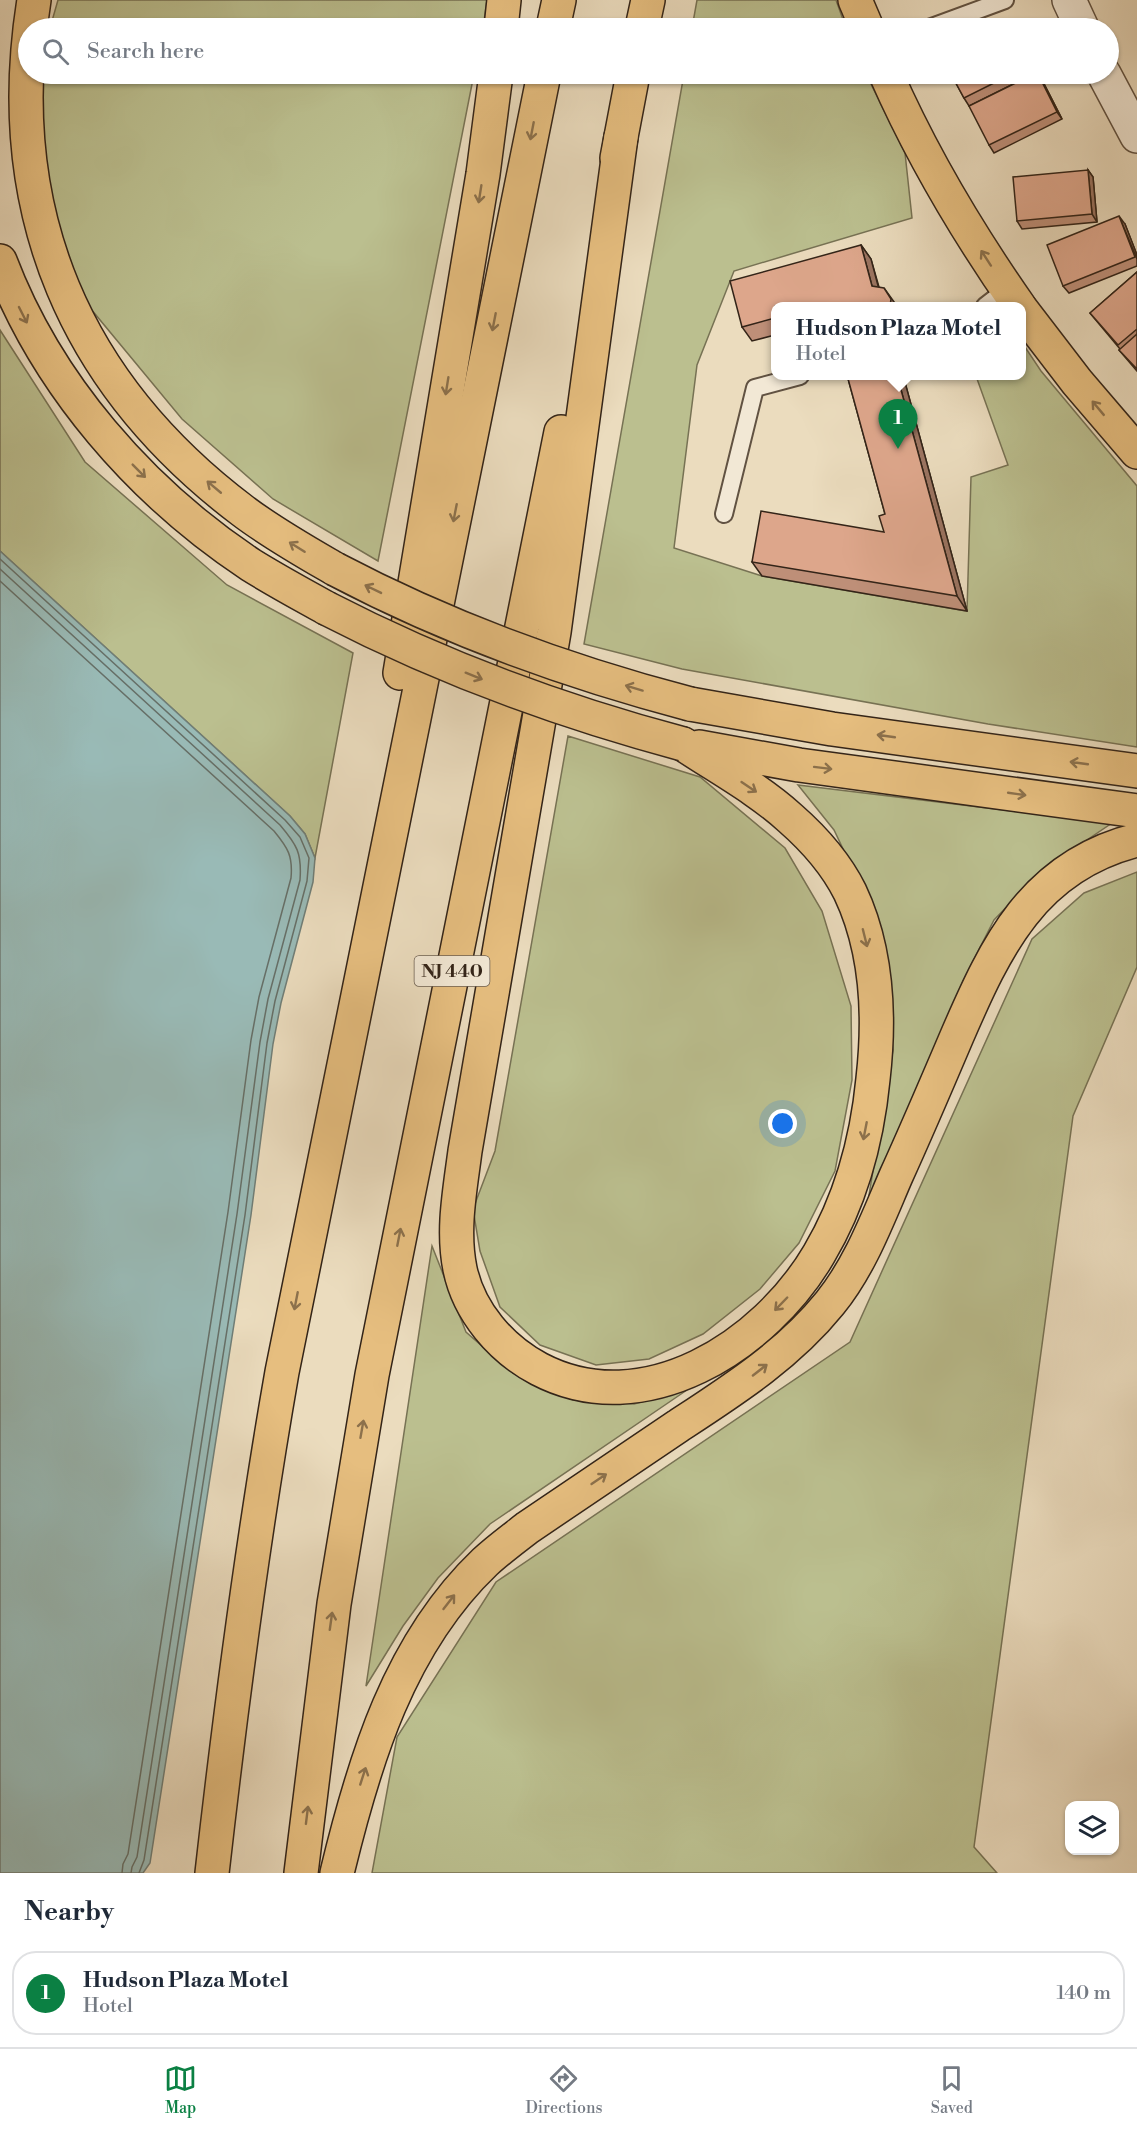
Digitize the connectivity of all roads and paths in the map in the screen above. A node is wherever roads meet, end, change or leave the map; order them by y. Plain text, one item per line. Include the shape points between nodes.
1 (34, 0) edge
2 (504, 0) edge
3 (559, 0) edge
4 (648, 0) edge
5 (855, 0) edge
6 (1005, 0) edge
7 (1069, 0) edge
8 (29, 18) edge
9 (502, 18) edge
10 (555, 18) edge
11 (644, 18) edge
12 (863, 18) edge
13 (954, 18) edge
14 (1077, 18) edge
15 (18, 65) edge
16 (495, 84) edge
17 (542, 84) edge
18 (631, 84) edge
19 (891, 84) edge
20 (1109, 84) edge
21 (1137, 136) edge
22 (621, 137) junction
23 (0, 261) edge
24 (1007, 302) edge
25 (1026, 324) edge
26 (783, 380) edge
27 (1137, 452) edge
28 (724, 514) dead end
29 (683, 744) junction
30 (1137, 771) edge
31 (1137, 811) edge
32 (1137, 840) edge
33 (304, 1257) junction
34 (212, 1873) edge
35 (301, 1873) edge
36 (338, 1873) edge

8 -> 1 highway, bridge
2 - 9 highway
3 - 10 highway
4 - 11 highway
5 - 12 highway
6 - 13 lane
7 - 14 street
30 -> 15 highway, bridge via 832,729 690,704 579,671 404,604 335,569 244,512 168,446 108,380 58,304 25,219 15,158
16 -> 33 highway
17 -> 33 highway
18 - 22 highway, NJ 440
24 -> 19 highway
20 - 21 street
29 -> 22 highway via 791,819 827,856 849,892 865,938 875,999 872,1098 846,1201 818,1257 783,1301 720,1355 672,1378 642,1386 593,1386 547,1373 496,1336 477,1310 465,1283 456,1226 469,1128 564,567
35 -> 22 highway, NJ 440 via 334,1604 372,1375
23 -> 29 highway, bridge via 11,291 43,351 79,402 120,452 221,543 326,608 404,646 502,687
27 -> 25 highway
26 - 28 lane via 755,388
29 -> 31 highway via 799,765
36 -> 32 highway via 362,1779 394,1694 418,1647 448,1603 505,1544 741,1384 810,1326 831,1302 865,1247 977,990 1018,919 1048,886 1068,872 1101,853
33 -> 34 highway via 261,1500

